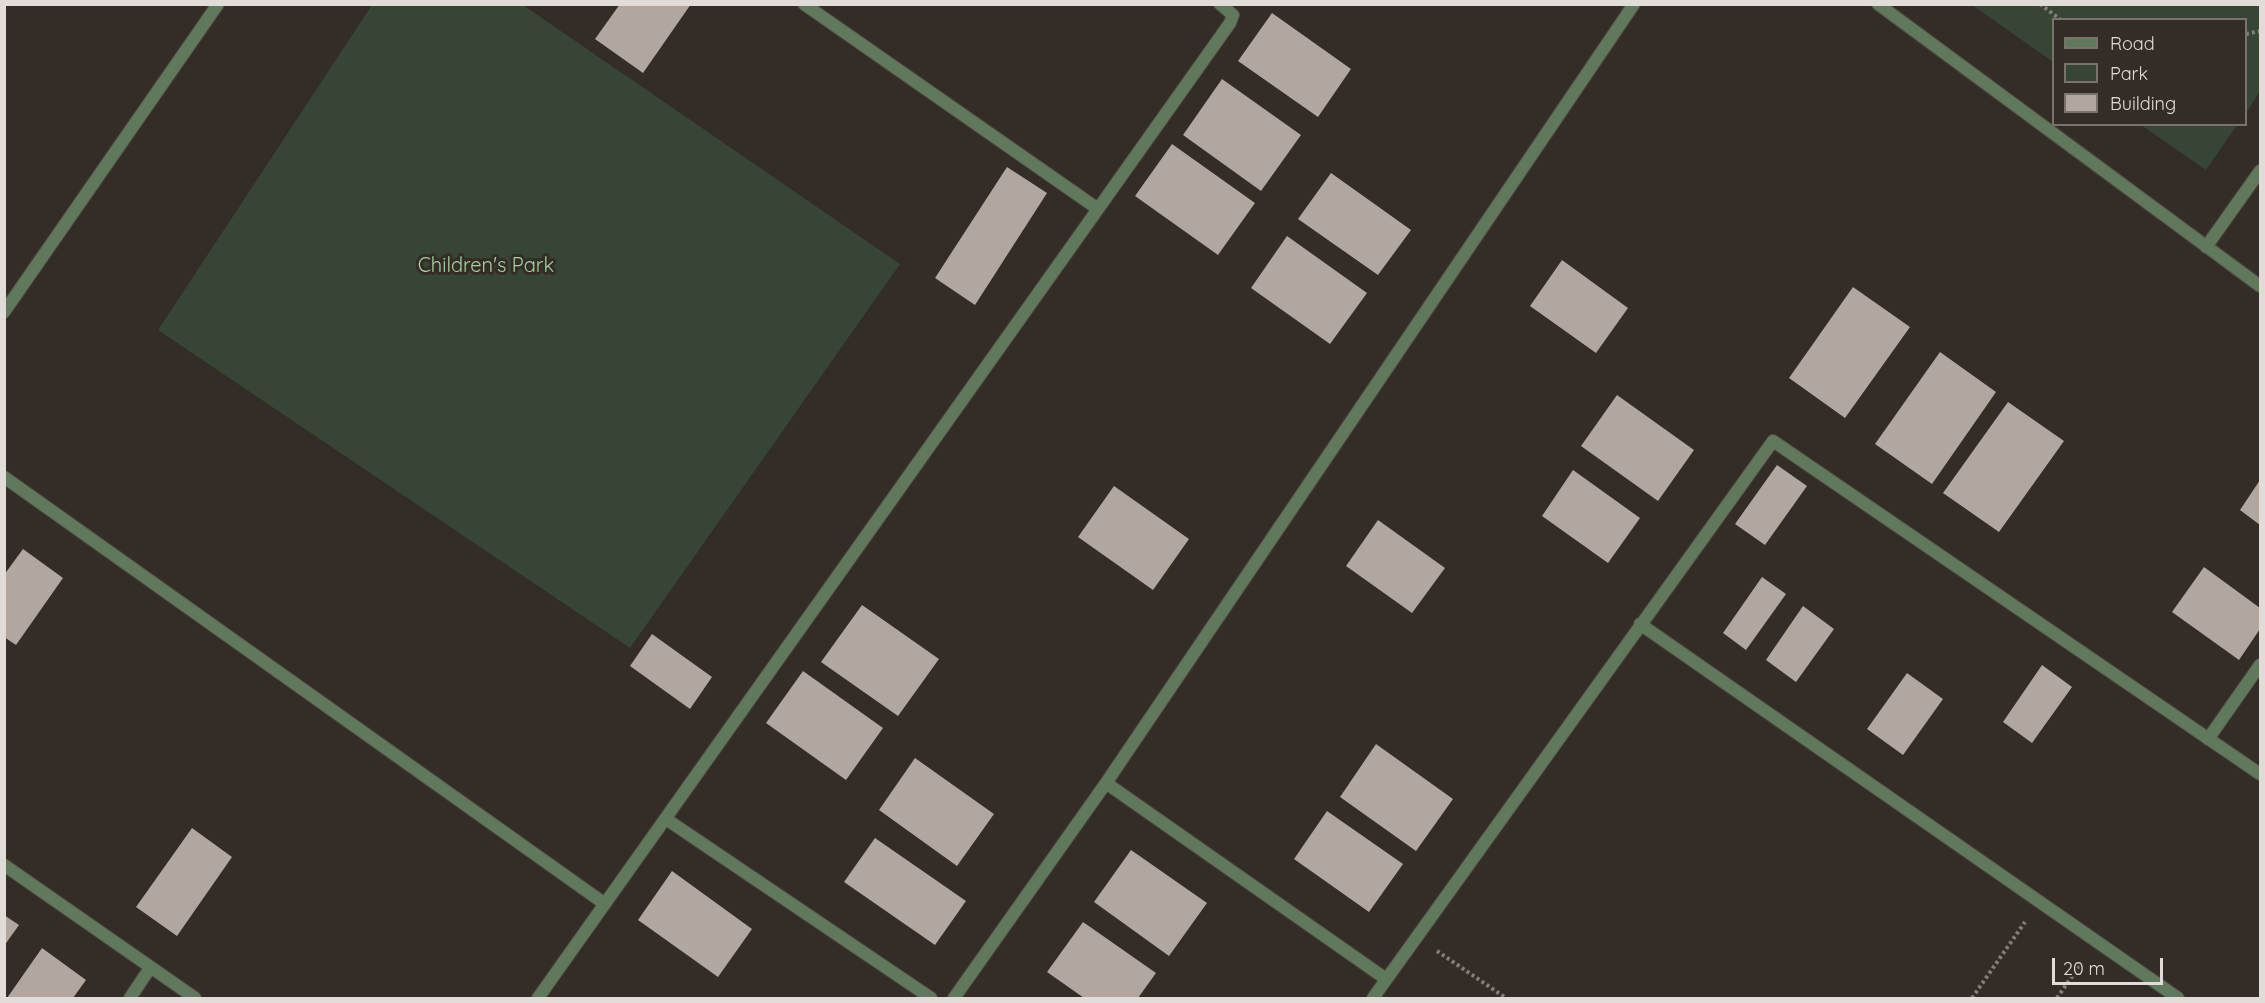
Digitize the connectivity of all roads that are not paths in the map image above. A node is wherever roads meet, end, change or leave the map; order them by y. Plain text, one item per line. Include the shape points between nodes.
1 (218, 4) edge
2 (804, 4) edge
3 (1220, 4) edge
4 (1634, 4) edge
5 (1878, 4) edge
6 (2260, 171) edge
7 (1098, 209) junction
8 (2206, 247) junction
9 (2260, 286) edge
10 (4, 312) edge
11 (4, 477) edge
12 (1640, 624) junction
13 (2260, 665) edge
14 (2208, 739) junction
15 (2260, 774) edge
16 (1106, 783) junction
17 (666, 819) junction
18 (4, 865) edge
19 (605, 904) junction
20 (150, 968) junction
21 (1386, 979) junction
22 (130, 999) edge
23 (195, 999) edge
24 (538, 999) edge
25 (932, 999) edge
26 (954, 999) edge
27 (1372, 999) edge
28 (2178, 999) edge

1 - 10 street
2 - 7 street
3 - 7 street via 1233,15 1230,23
4 - 16 street
5 - 8 street
6 - 8 street
7 - 17 street
8 - 9 street
11 - 19 street
12 - 14 street via 1773,441
12 - 21 street
12 - 28 street
13 - 14 street
14 - 15 street
16 - 21 street
16 - 26 street
17 - 19 street
17 - 25 street
18 - 20 street
19 - 24 street
20 - 22 street
20 - 23 street
21 - 27 street

